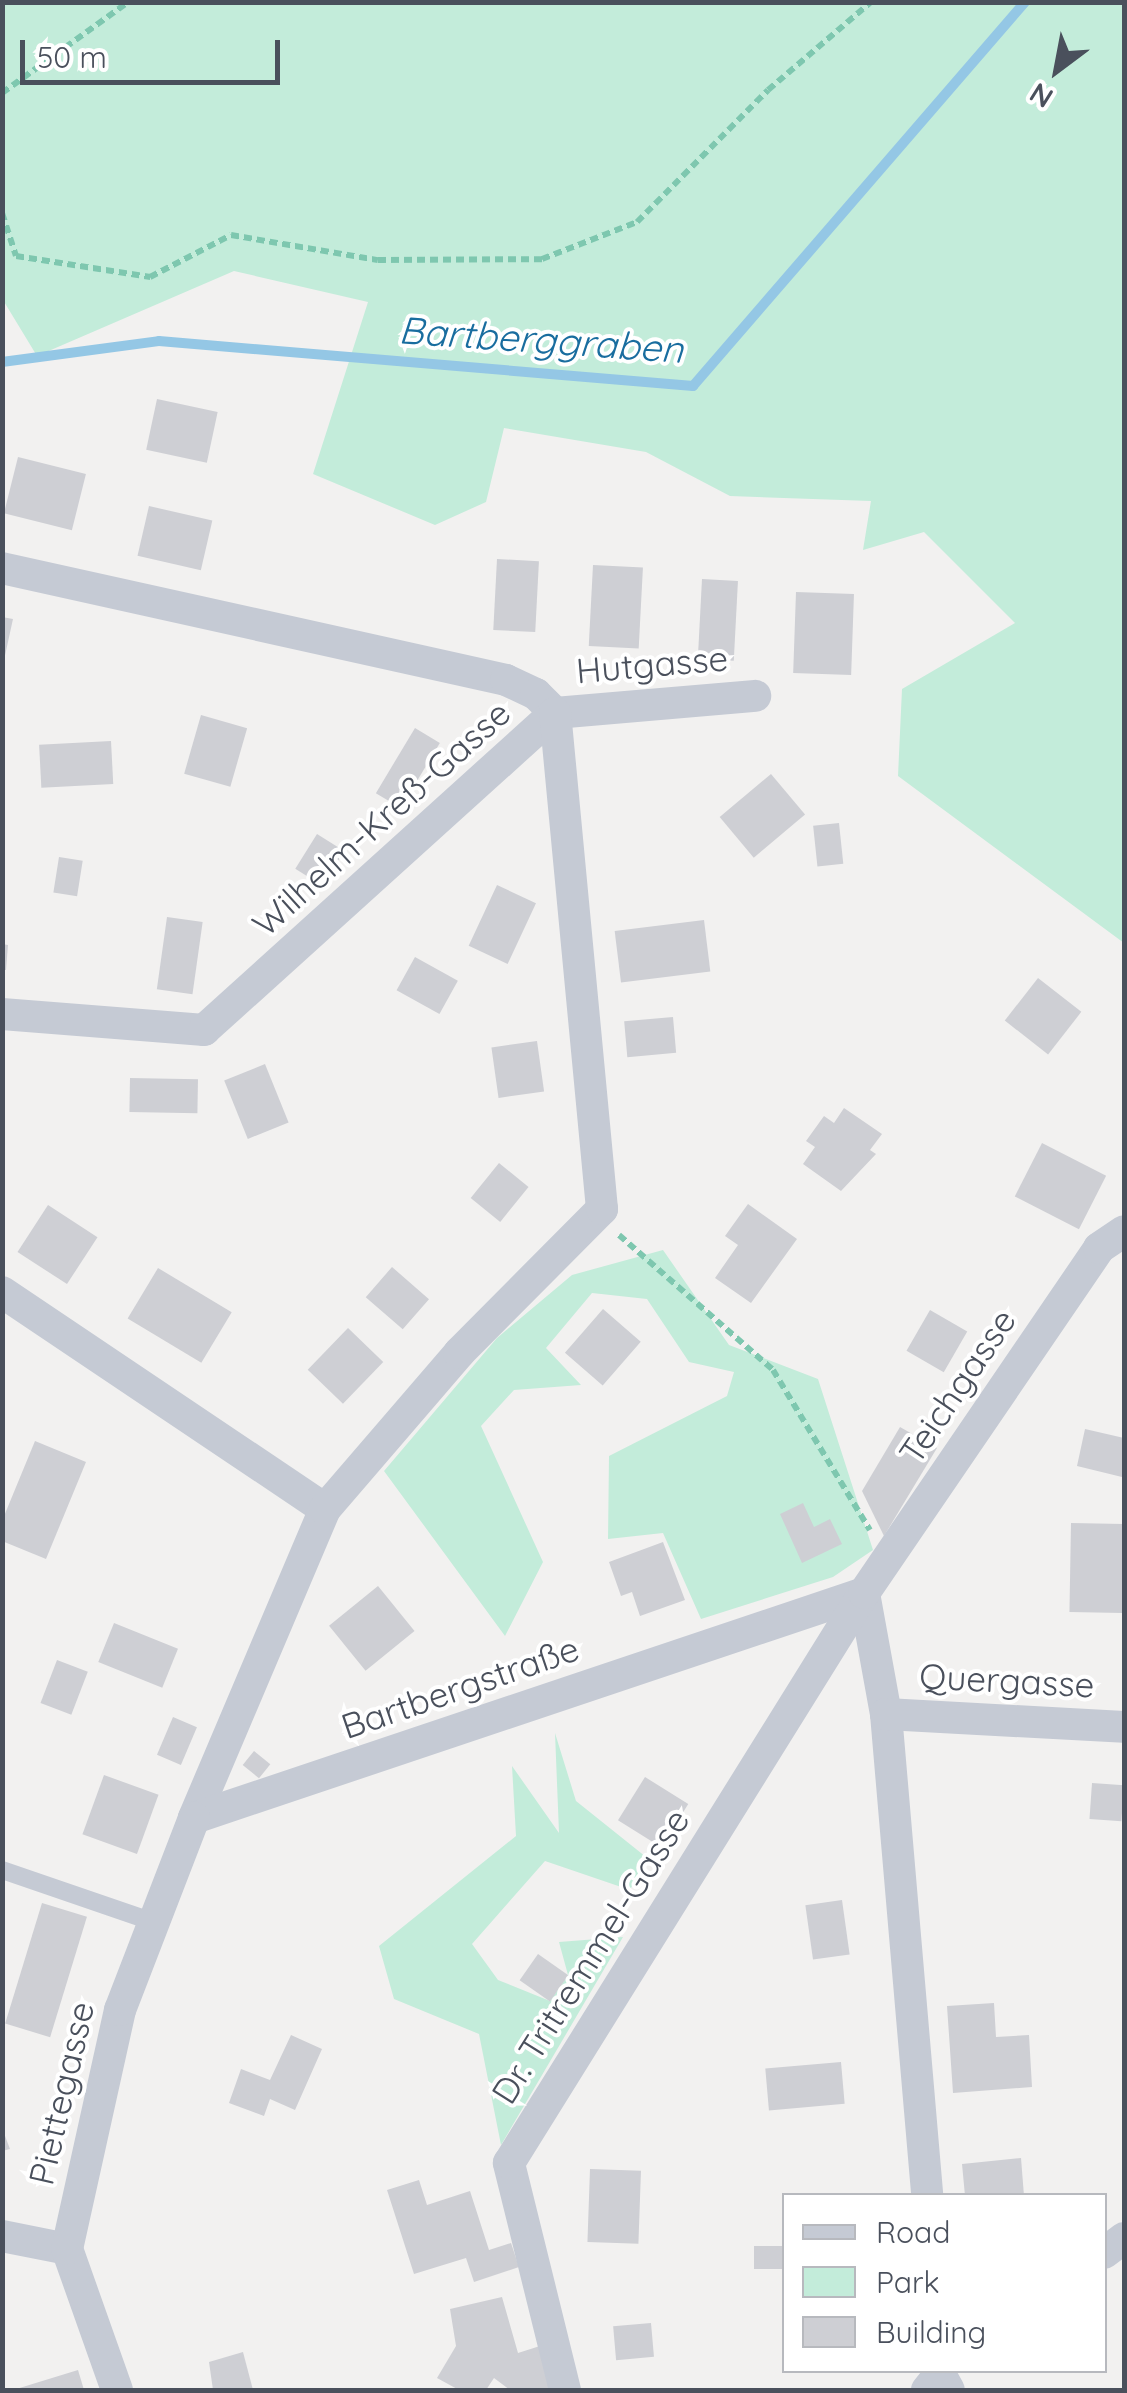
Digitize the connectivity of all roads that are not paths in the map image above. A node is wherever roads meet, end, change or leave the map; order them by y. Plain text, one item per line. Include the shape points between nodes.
1 (2, 568) edge
2 (755, 696) dead end
3 (555, 713) junction
4 (2, 1014) edge
5 (1124, 1230) edge
6 (2, 1292) edge
7 (325, 1508) junction
8 (864, 1594) junction
9 (886, 1714) junction
10 (1124, 1727) edge
11 (194, 1818) junction
12 (2, 1870) edge
13 (154, 1922) junction
14 (926, 2193) edge
15 (2, 2236) edge
16 (68, 2249) junction
17 (117, 2390) edge
18 (564, 2390) edge

1 - 3 street, Wilhelm-Kreß-Gasse via 506,680 536,694
2 - 3 street, Hutgasse
3 - 4 street, Wilhelm-Kreß-Gasse via 204,1030
3 - 7 street via 602,1209 459,1352
5 - 8 street, Teichgasse via 1099,1248
6 - 7 street
7 - 11 street
8 - 9 street
8 - 11 street, Bartbergstraße
8 - 18 street, Dr. Tritremmel-Gasse via 508,2163
9 - 10 street, Quergasse
9 - 14 street
11 - 13 street, Piettegasse
12 - 13 lane
13 - 16 street, Piettegasse via 98,2089
15 - 16 street
16 - 17 street, Piettegasse

